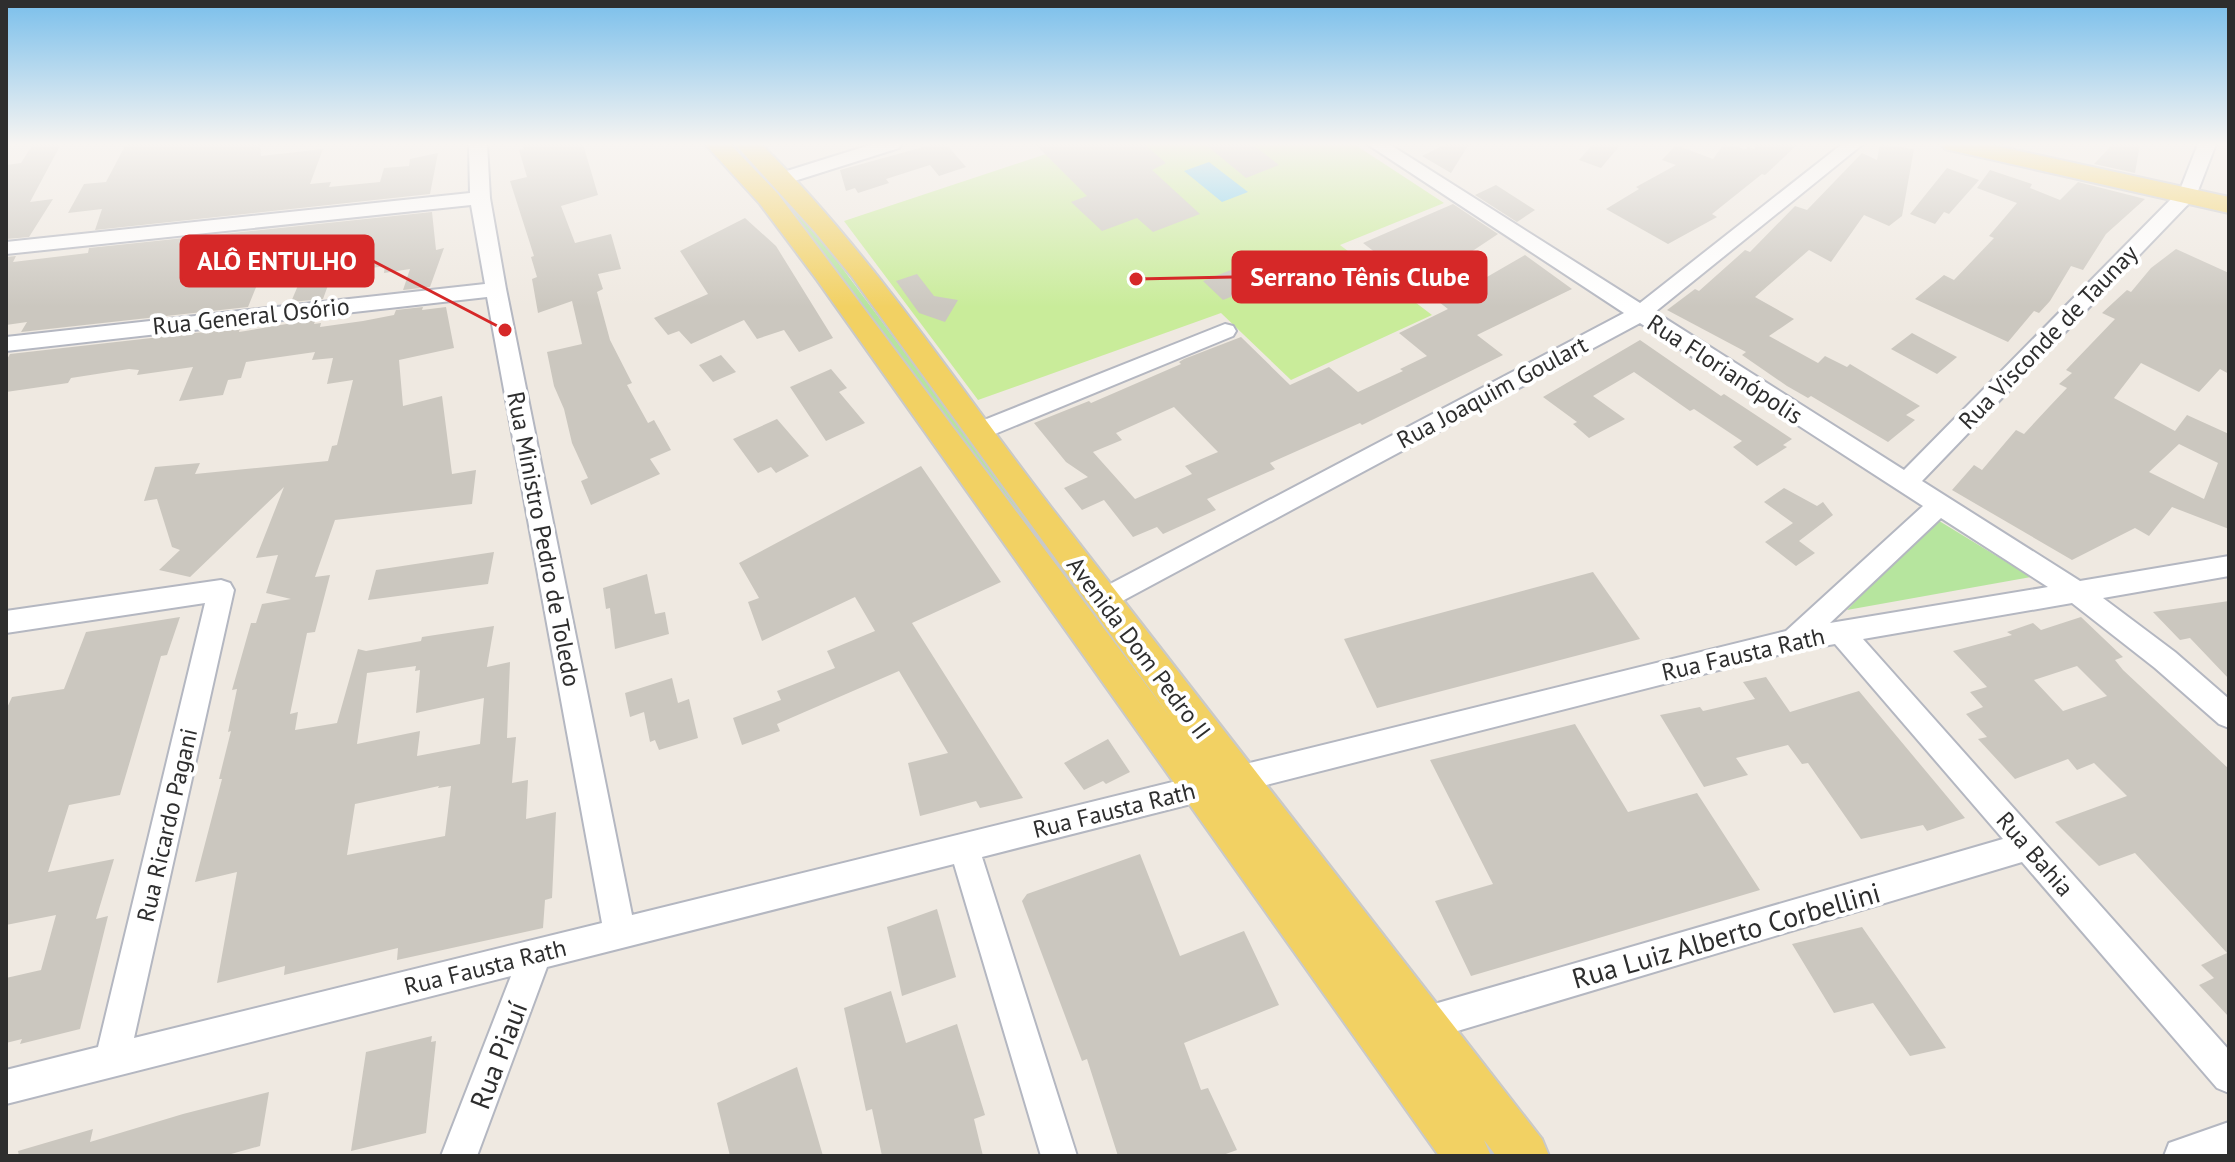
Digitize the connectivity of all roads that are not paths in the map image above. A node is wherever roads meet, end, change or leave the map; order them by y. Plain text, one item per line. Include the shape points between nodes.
1 (478, 198) edge
2 (480, 198) edge
3 (767, 198) edge
4 (797, 198) edge
5 (1460, 198) edge
6 (1785, 198) edge
7 (2182, 198) edge
8 (2210, 198) edge
9 (2229, 205) edge
10 (6, 248) edge
11 (496, 289) junction
12 (1639, 314) junction
13 (1225, 331) dead end
14 (6, 344) edge
15 (977, 432) junction
16 (1904, 484) junction
17 (1938, 506) junction
18 (2229, 566) edge
19 (2075, 591) junction
20 (1102, 600) junction
21 (6, 622) edge
22 (1841, 632) junction
23 (1794, 640) junction
24 (2229, 716) edge
25 (1220, 783) junction
26 (2028, 846) junction
27 (964, 847) junction
28 (620, 934) junction
29 (536, 954) junction
30 (1424, 1024) junction
31 (112, 1061) junction
32 (2229, 1076) edge
33 (6, 1087) edge
34 (2229, 1140) edge
35 (459, 1156) edge
36 (1059, 1156) edge
37 (1467, 1156) edge
38 (1525, 1156) edge
39 (2182, 1156) edge

1 - 10 street
2 - 11 street, Rua Ministro Pedro de Toledo
3 - 25 main road, Avenida Dom Pedro II
4 - 15 main road, Avenida Dom Pedro II via 881,300
5 - 12 street, Rua Florianópolis
6 - 12 street, Rua Joaquim Goulart
7 - 16 street, Rua Visconde de Taunay
8 - 9 main road
11 - 14 street, Rua General Osório
11 - 28 street, Rua Ministro Pedro de Toledo
12 - 16 street, Rua Florianópolis
12 - 20 street, Rua Joaquim Goulart
13 - 15 street
15 - 20 main road, Avenida Dom Pedro II
16 - 17 street, Rua Florianópolis
17 - 19 street, Rua Florianópolis
17 - 23 street
18 - 19 street, Rua Fausta Rath
19 - 22 street, Rua Fausta Rath
19 - 24 street, Rua Florianópolis
20 - 25 main road, Avenida Dom Pedro II
21 - 31 street, Rua Ricardo Pagani via 221,590
22 - 23 street, Rua Fausta Rath
22 - 26 street, Rua Bahia
23 - 25 street, Rua Fausta Rath
25 - 27 street, Rua Fausta Rath
25 - 30 main road, Avenida Dom Pedro II
25 - 37 main road, Avenida Dom Pedro II
26 - 30 street, Rua Luiz Alberto Corbellini
26 - 32 street, Rua Bahia
27 - 28 street, Rua Fausta Rath
27 - 36 street
28 - 29 street, Rua Fausta Rath
29 - 31 street, Rua Fausta Rath
29 - 35 street, Rua Piauí
30 - 38 main road, Avenida Dom Pedro II
31 - 33 street, Rua Fausta Rath
34 - 39 street

